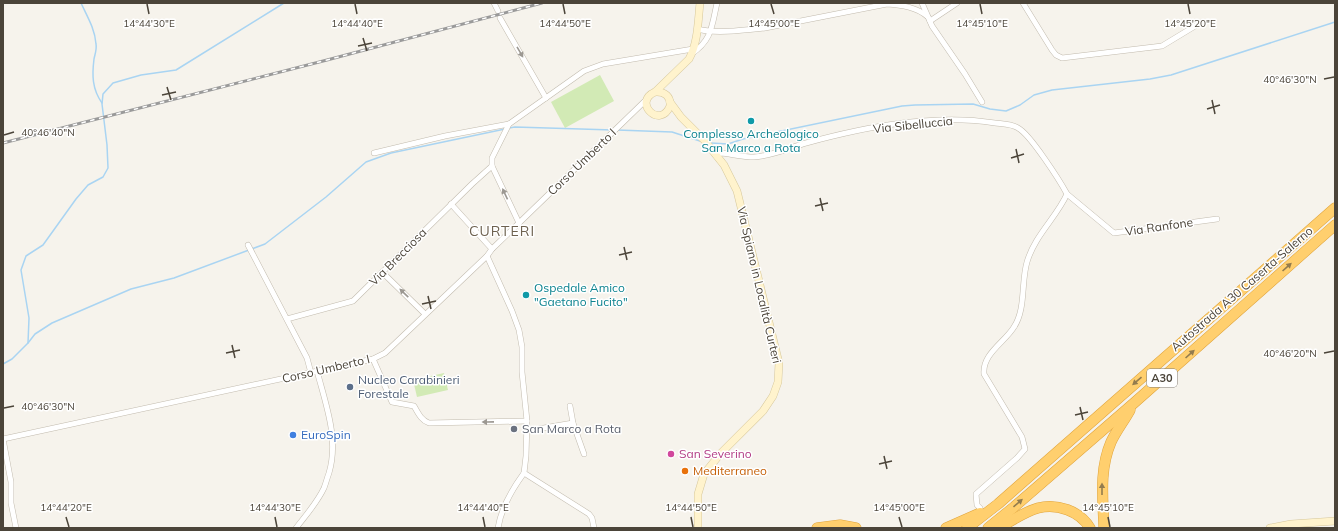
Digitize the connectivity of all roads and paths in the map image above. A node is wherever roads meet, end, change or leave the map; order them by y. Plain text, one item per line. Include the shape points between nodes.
1 (494, 3) edge
2 (700, 3) edge
3 (717, 3) edge
4 (922, 3) edge
5 (957, 3) edge
6 (1023, 3) edge
7 (888, 4) edge
8 (498, 11) dead end
9 (500, 18) dead end
10 (929, 19) junction
11 (1200, 23) dead end
12 (698, 29) junction
13 (710, 32) junction
14 (692, 52) junction
15 (668, 79) junction
16 (655, 92) junction
17 (667, 95) junction
18 (546, 98) junction
19 (647, 99) junction
20 (670, 102) junction
21 (982, 102) dead end
22 (635, 110) junction
23 (648, 110) junction
24 (666, 113) junction
25 (680, 117) junction
26 (508, 126) junction
27 (374, 153) dead end
28 (716, 155) junction
29 (492, 166) junction
30 (1066, 194) junction
31 (451, 204) junction
32 (1335, 208) edge
33 (1217, 219) dead end
34 (519, 223) junction
35 (1335, 225) edge
36 (248, 245) dead end
37 (492, 249) junction
38 (488, 256) junction
39 (382, 272) junction
40 (425, 314) junction
41 (287, 319) junction
42 (373, 359) junction
43 (317, 371) junction
44 (311, 373) junction
45 (1134, 403) junction
46 (570, 406) dead end
47 (527, 421) junction
48 (573, 423) junction
49 (526, 431) junction
50 (3, 439) edge
51 (584, 454) dead end
52 (524, 473) junction
53 (998, 504) junction
54 (980, 508) dead end
55 (698, 517) junction
56 (1335, 521) edge
57 (1283, 526) edge
58 (16, 528) edge
59 (296, 528) edge
60 (498, 528) edge
61 (594, 528) edge
62 (698, 528) edge
63 (703, 528) edge
64 (823, 528) edge
65 (856, 528) edge
66 (946, 528) edge
67 (967, 528) edge
68 (988, 528) edge
69 (999, 528) edge
70 (1090, 528) edge
71 (1104, 528) edge
72 (1270, 528) edge

1 - 8 street
2 - 12 main road
3 - 13 street
4 - 10 street
5 - 10 street
6 - 11 street via 1052,50 1062,58 1162,46
7 - 10 street via 922,12
7 - 13 street via 765,28
9 -> 18 street
10 - 21 street
12 - 13 street
12 - 14 main road
13 - 14 street via 700,49
14 - 15 main road via 689,59
14 - 18 street via 603,64 584,72
15 - 16 main road
15 - 17 main road
16 - 17 main road
16 - 19 main road
17 - 20 main road
18 - 26 street
19 - 22 street, Corso Umberto I
19 - 23 main road
20 - 24 main road
20 - 25 main road, Via Spiano in Località Curteri
22 - 23 street
22 - 34 street, Corso Umberto I
23 - 24 main road via 658,116
24 - 25 main road, Via Spiano in Località Curteri
25 - 28 main road, Via Spiano in Località Curteri
26 - 27 street via 445,136
26 - 29 street via 492,158
28 - 30 street, Via Sibelluccia via 721,153 765,156 830,137 903,123 980,120 1018,128 1023,132
28 - 55 main road, Via Spiano in Località Curteri via 737,191 776,348 779,370 773,396 763,411 704,474 698,494
29 - 31 street, Via Brecciosa
34 -> 29 street
30 - 33 street, Via Ranfone via 1114,233
30 - 54 street via 1033,244 1026,263 1019,317 1014,328 983,366 984,374 1022,437 1025,449 976,494
31 - 37 street
31 - 39 street, Via Brecciosa
32 -> 53 highway, Autostrada A30 Caserta-Salerno / A30
34 - 37 street, Corso Umberto I
45 -> 35 highway, Autostrada A30 Caserta-Salerno / A30
36 - 41 street
37 - 38 street, Corso Umberto I
38 - 40 street, Corso Umberto I
38 - 47 street via 519,330
40 -> 39 street
39 - 41 street, Via Brecciosa via 354,301
40 - 42 street, Corso Umberto I via 385,353
41 - 44 street via 307,358
42 - 43 street, Corso Umberto I
47 -> 42 street via 426,422 414,406 392,402
43 - 44 street, Corso Umberto I
43 - 59 street via 330,419 331,465 324,487
44 - 50 street, Corso Umberto I
68 -> 45 highway, Autostrada A30 Caserta-Salerno / A30
71 -> 45 highway via 1103,469 1111,442
46 - 48 street
47 - 49 street
48 - 49 street
48 - 51 street
49 - 52 street
50 - 58 street
52 - 60 street via 510,496
52 - 61 street via 589,514
53 - 66 highway
53 - 67 highway, Autostrada A30 Caserta-Salerno / A30
55 - 62 main road, Via Spiano in Località Curteri
55 - 63 main road, Via Spiano in Località Curteri
56 - 57 main road
57 - 72 main road
64 - 65 highway via 840,525
69 - 70 highway via 1028,511 1047,507 1078,514

